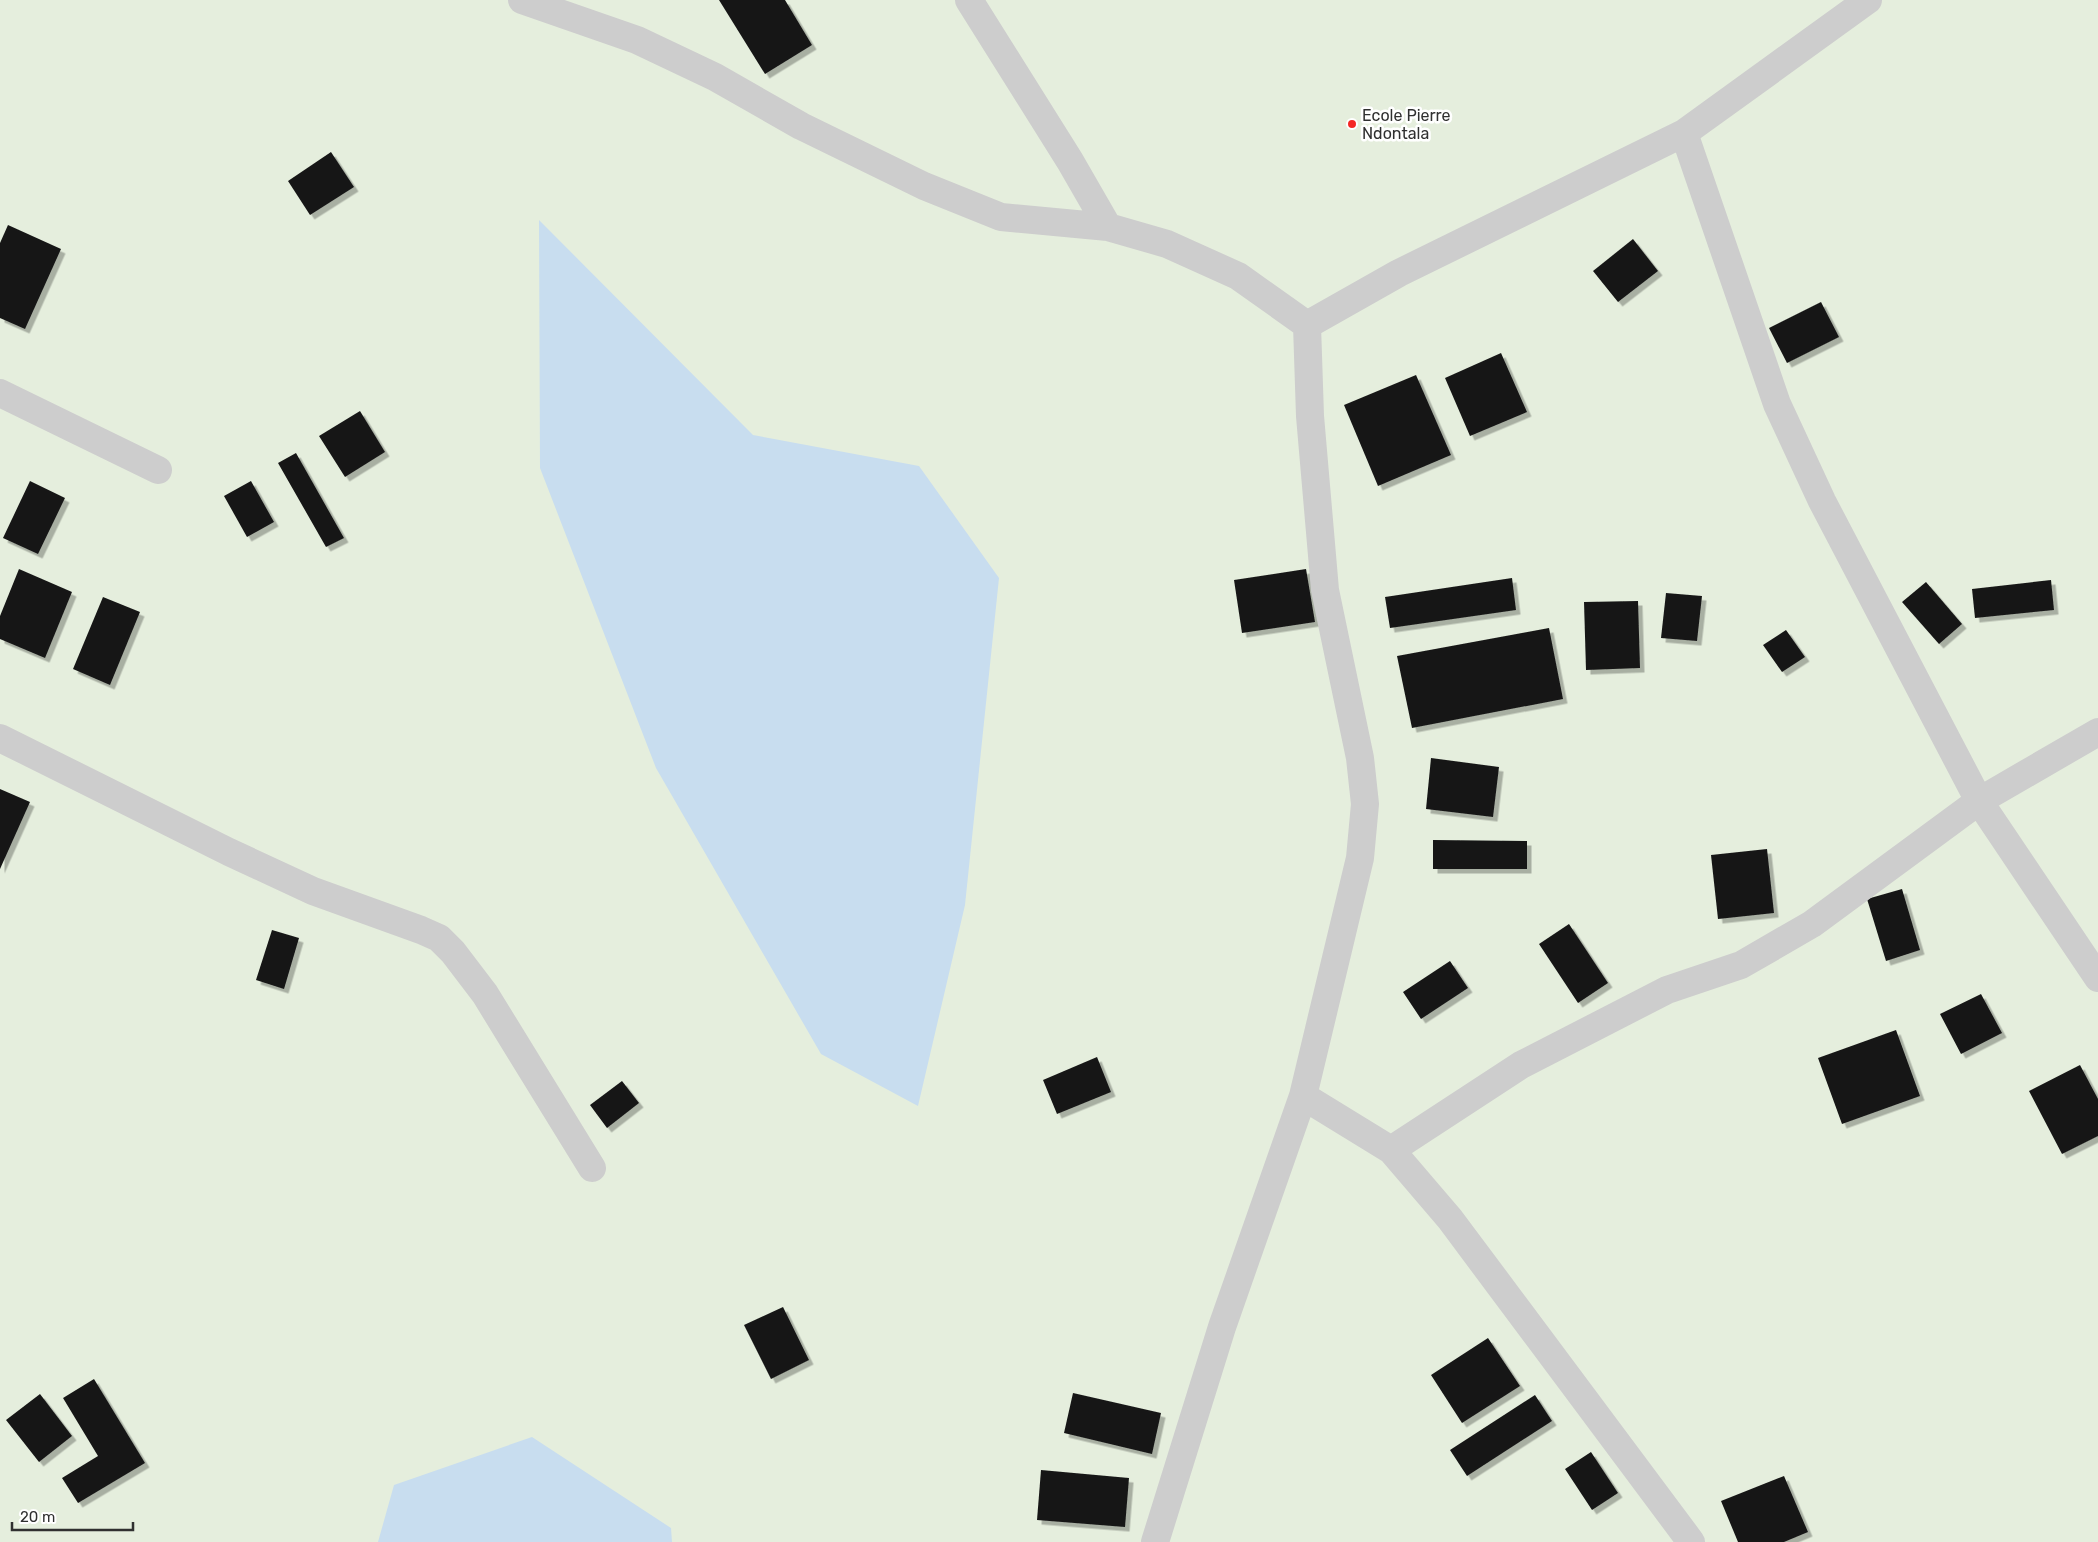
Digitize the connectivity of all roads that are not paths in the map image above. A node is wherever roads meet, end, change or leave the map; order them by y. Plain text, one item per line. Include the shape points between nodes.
1 (522, 0) edge
2 (969, 0) edge
3 (1868, 0) edge
4 (1684, 133) junction
5 (1108, 227) junction
6 (1307, 325) junction
7 (0, 393) edge
8 (158, 470) dead end
9 (2098, 732) edge
10 (0, 738) edge
11 (1979, 801) junction
12 (2098, 978) edge
13 (1303, 1096) junction
14 (1391, 1150) junction
15 (592, 1168) dead end
16 (1155, 1542) edge
17 (1691, 1542) edge

1 - 5 street via 637,40 924,186 1002,217
2 - 5 street
3 - 4 street
4 - 6 street via 1399,273
4 - 11 street via 1777,404 1822,501
5 - 6 street via 1167,244 1238,276
6 - 13 street via 1310,416 1325,590 1360,758 1365,804 1360,858
7 - 8 street
9 - 11 street
10 - 15 street via 304,887 439,938 485,994
11 - 12 street
11 - 14 street via 1812,924 1740,965 1667,990 1521,1065
13 - 14 street
13 - 16 street via 1222,1327
14 - 17 street via 1455,1227

